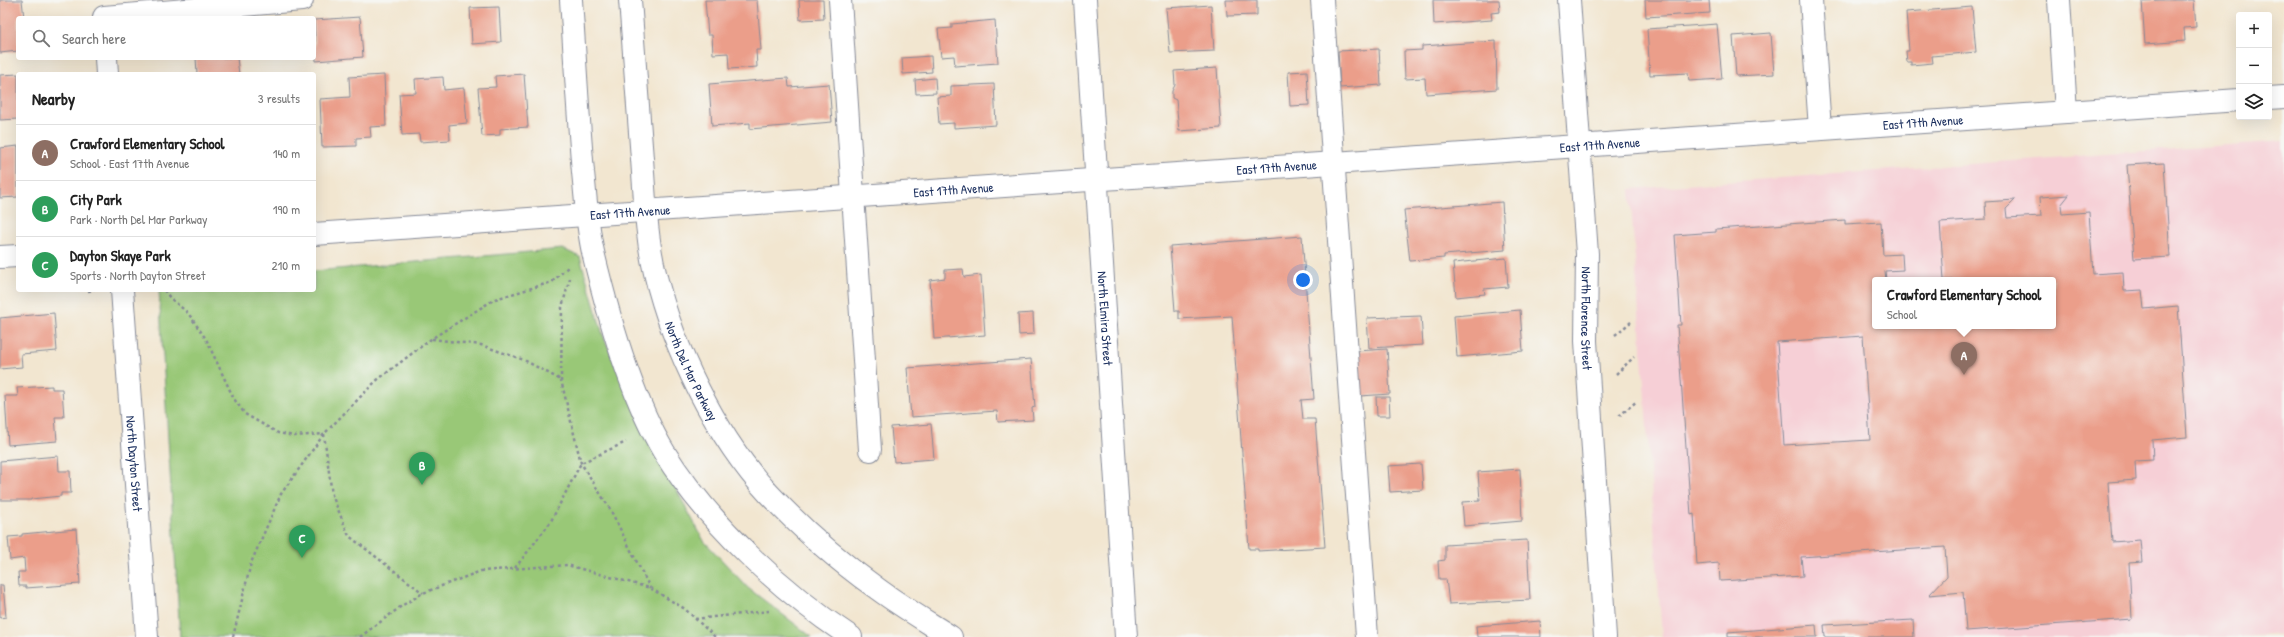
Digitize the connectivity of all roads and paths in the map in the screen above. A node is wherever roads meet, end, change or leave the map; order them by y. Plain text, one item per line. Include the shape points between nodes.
1 (302, 0) edge
2 (571, 0) edge
3 (630, 0) edge
4 (840, 0) edge
5 (1085, 0) edge
6 (1322, 0) edge
7 (1569, 0) edge
8 (1811, 0) edge
9 (2059, 0) edge
10 (103, 12) edge
11 (106, 60) edge
12 (108, 72) edge
13 (2284, 97) edge
14 (2272, 98) edge
15 (2236, 100) edge
16 (2066, 112) junction
17 (1820, 129) junction
18 (1579, 147) junction
19 (1334, 165) junction
20 (1098, 179) junction
21 (854, 196) junction
22 (646, 211) junction
23 (587, 215) junction
24 (316, 234) edge
25 (16, 256) edge
26 (0, 257) edge
27 (574, 262) dead end
28 (570, 277) dead end
29 (122, 292) edge
30 (166, 292) edge
31 (432, 339) junction
32 (561, 380) junction
33 (654, 430) junction
34 (324, 434) junction
35 (870, 450) dead end
36 (581, 463) junction
37 (514, 569) junction
38 (650, 588) junction
39 (423, 594) junction
40 (776, 610) dead end
41 (695, 619) junction
42 (147, 637) edge
43 (233, 637) edge
44 (360, 637) edge
45 (715, 637) edge
46 (851, 637) edge
47 (951, 637) edge
48 (1126, 637) edge
49 (1367, 637) edge
50 (1605, 637) edge

1 - 10 street
2 - 23 street
3 - 22 street, North Del Mar Parkway
4 - 21 street
5 - 20 street, North Elmira Street
6 - 19 street
7 - 18 street, North Florence Street
8 - 17 street
9 - 16 street
11 - 12 street
13 - 14 street
15 - 16 street, East 17th Avenue
16 - 17 street, East 17th Avenue
17 - 18 street, East 17th Avenue
18 - 19 street, East 17th Avenue
18 - 50 street, North Florence Street via 1587,254 1587,349
19 - 20 street, East 17th Avenue
19 - 49 street
20 - 21 street, East 17th Avenue
20 - 48 street, North Elmira Street
21 - 22 street, East 17th Avenue
21 - 35 street
22 - 23 street, East 17th Avenue
22 - 47 street, North Del Mar Parkway via 655,272 667,314 709,406 738,455 769,493 813,537 875,588
23 - 24 street, East 17th Avenue
23 - 33 street via 593,251 616,337
25 - 26 street
27 - 31 path via 552,282 495,299
28 - 32 path via 562,307
29 - 42 street, North Dayton Street
30 - 34 path via 188,313 206,339 234,399 245,414 278,433 294,436
31 - 32 path via 481,345 524,360
31 - 34 path via 376,381
32 - 36 path
33 - 36 path
33 - 46 street via 664,452 698,498 734,539 771,577 823,619
34 - 39 path via 332,495 349,536
34 - 43 path via 281,494 251,564
36 - 37 path via 550,523
36 - 38 path via 610,509
37 - 38 path via 567,565
37 - 39 path via 481,571
38 - 41 path via 685,609
39 - 44 path via 403,605
40 - 41 path
41 - 45 path

